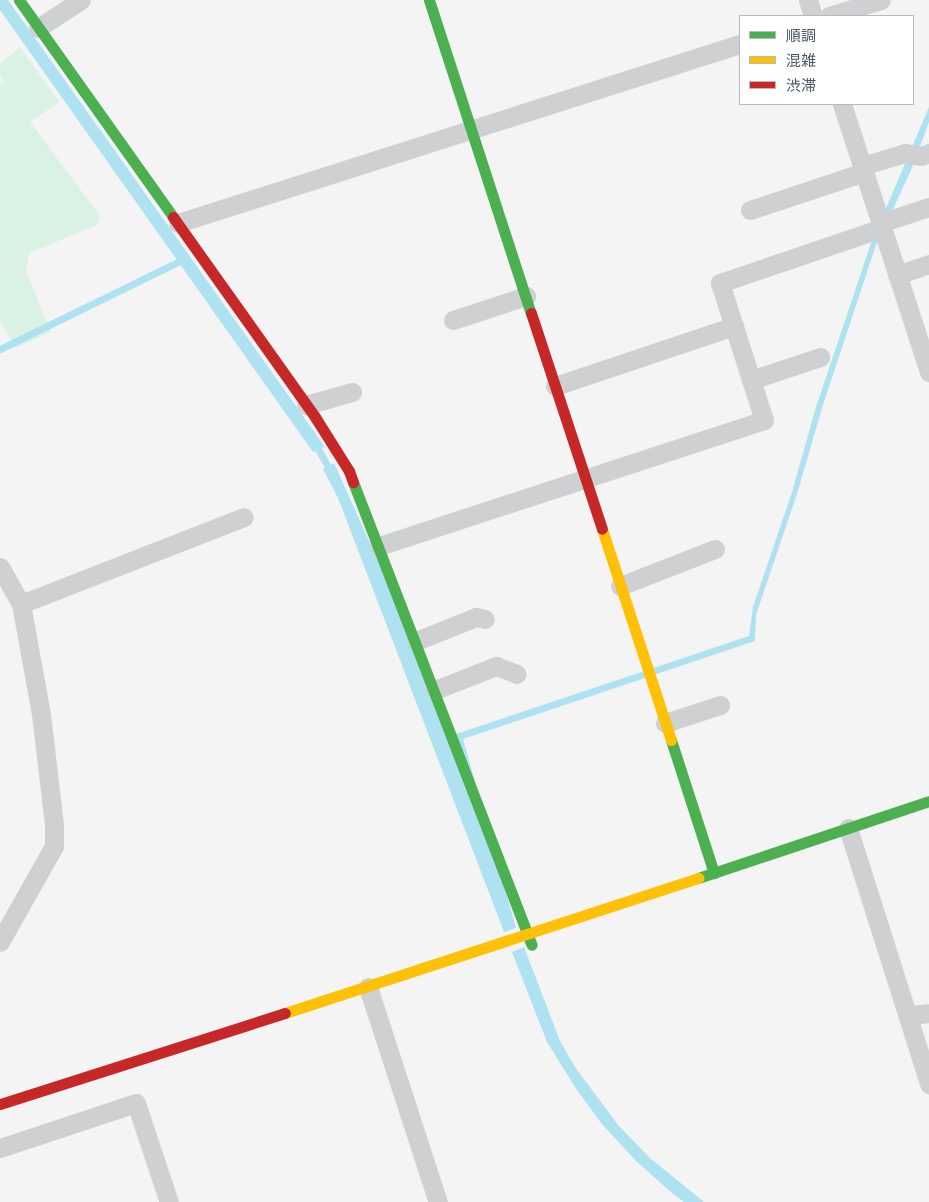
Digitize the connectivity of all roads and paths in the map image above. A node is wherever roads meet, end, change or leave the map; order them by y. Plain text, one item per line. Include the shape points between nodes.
1 (18, 0) edge
2 (81, 0) edge
3 (429, 0) edge
4 (808, 0) edge
5 (880, 0) edge
6 (813, 15) edge
7 (832, 15) edge
8 (38, 28) junction
9 (739, 44) edge
10 (842, 105) edge
11 (471, 130) junction
12 (929, 153) edge
13 (863, 169) junction
14 (929, 207) edge
15 (750, 210) dead end
16 (178, 223) junction
17 (881, 225) junction
18 (929, 264) edge
19 (897, 274) junction
20 (526, 296) junction
21 (453, 320) dead end
22 (734, 326) junction
23 (820, 357) dead end
24 (928, 365) edge
25 (751, 380) junction
26 (555, 386) junction
27 (352, 392) dead end
28 (306, 405) junction
29 (585, 479) junction
30 (244, 516) dead end
31 (379, 546) junction
32 (715, 549) dead end
33 (0, 566) edge
34 (620, 586) junction
35 (21, 604) junction
36 (486, 619) dead end
37 (416, 641) junction
38 (517, 674) dead end
39 (435, 690) junction
40 (720, 705) dead end
41 (665, 724) junction
42 (929, 801) edge
43 (848, 828) junction
44 (714, 873) junction
45 (528, 938) junction
46 (0, 942) edge
47 (368, 987) junction
48 (929, 1013) edge
49 (908, 1015) junction
50 (929, 1084) edge
51 (0, 1104) edge
52 (0, 1148) edge
53 (169, 1202) edge
54 (438, 1202) edge

1 - 8 street
2 - 8 street
3 - 11 street
4 - 6 street
5 - 7 street
8 - 16 street
9 - 11 street
10 - 13 street
11 - 16 street
11 - 20 street
12 - 13 street via 921,156 905,152
13 - 15 street
13 - 17 street
14 - 17 street
16 - 28 street
17 - 19 street
17 - 22 street via 720,283
18 - 19 street
19 - 24 street
20 - 21 street
20 - 26 street
22 - 25 street
22 - 26 street
23 - 25 street
25 - 29 street via 764,420
26 - 29 street
27 - 28 street
28 - 31 street via 349,471
29 - 31 street
29 - 34 street
30 - 35 street
31 - 37 street
32 - 34 street
33 - 35 street
34 - 41 street
35 - 46 street via 42,724 54,846
36 - 37 street via 476,617
37 - 39 street
38 - 39 street via 496,666
39 - 45 street
40 - 41 street
41 - 44 street
42 - 43 street
43 - 44 street
43 - 49 street
44 - 45 street
45 - 47 street
47 - 51 street
47 - 54 street
48 - 49 street
49 - 50 street
52 - 53 street via 136,1103

